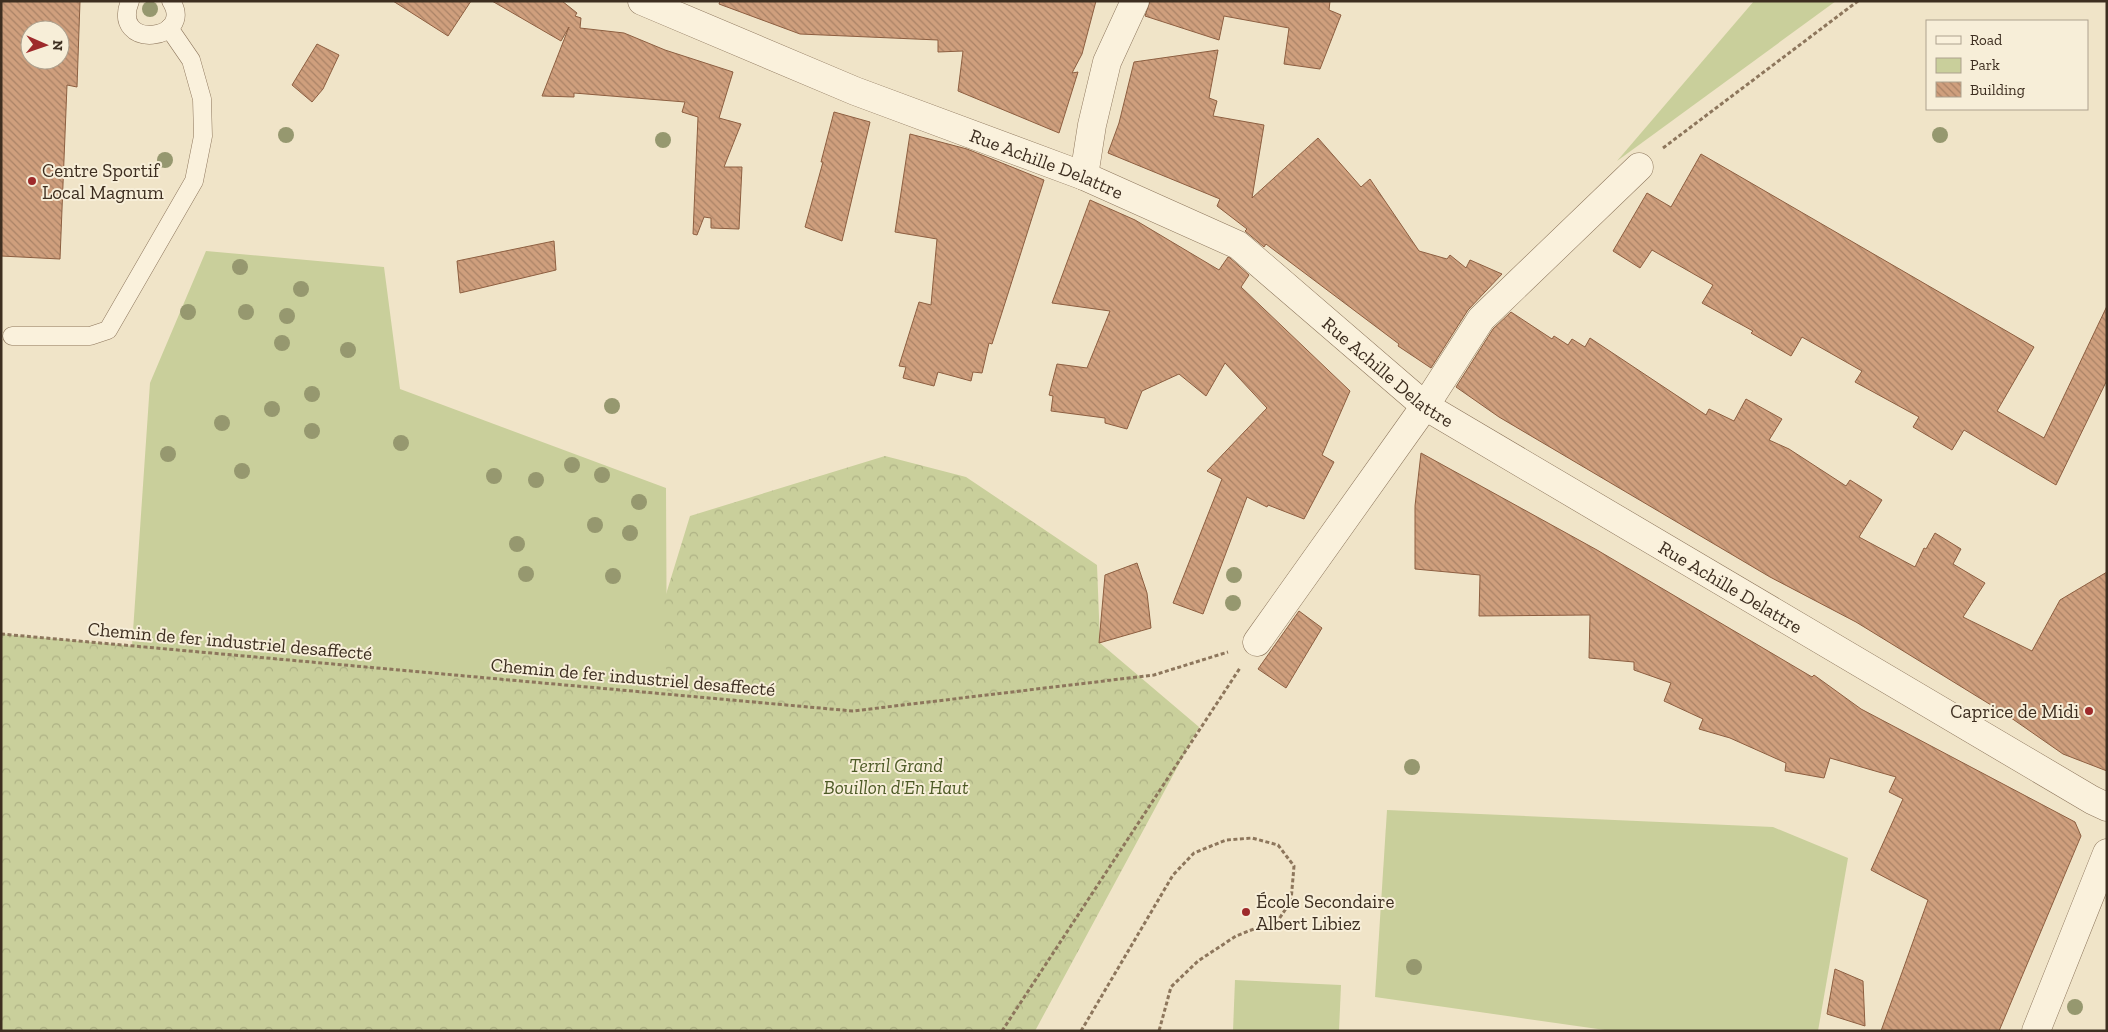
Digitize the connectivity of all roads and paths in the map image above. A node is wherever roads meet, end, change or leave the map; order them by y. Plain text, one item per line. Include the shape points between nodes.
1 (130, 1) edge
2 (171, 1) edge
3 (642, 1) edge
4 (1135, 1) edge
5 (1858, 1) edge
6 (170, 28) junction
7 (1639, 167) joint
8 (1084, 176) junction
9 (12, 336) dead end
10 (1424, 406) junction
11 (1, 634) edge
12 (1257, 642) junction
13 (2107, 806) edge
14 (2107, 853) edge
15 (1002, 1031) edge
16 (1081, 1031) edge
17 (1159, 1031) edge
18 (2036, 1031) edge

1 - 6 lane via 127,15 130,24 140,34 157,36
2 - 6 lane via 174,20
3 - 8 street, Rue Achille Delattre via 855,91
4 - 8 street via 1107,62
5 - 7 path
6 - 9 lane via 191,60 202,99 203,136 194,181 108,330 90,336
7 - 10 street via 1481,319
8 - 10 street, Rue Achille Delattre via 1238,245
10 - 12 street
10 - 13 street, Rue Achille Delattre
11 - 12 path, Chemin de fer industriel desaffecté via 853,710 1154,675
12 - 15 path
14 - 18 street
16 - 17 path via 1174,875 1194,853 1226,840 1252,838 1278,845 1294,866 1291,901 1279,919 1236,936 1198,960 1171,987

